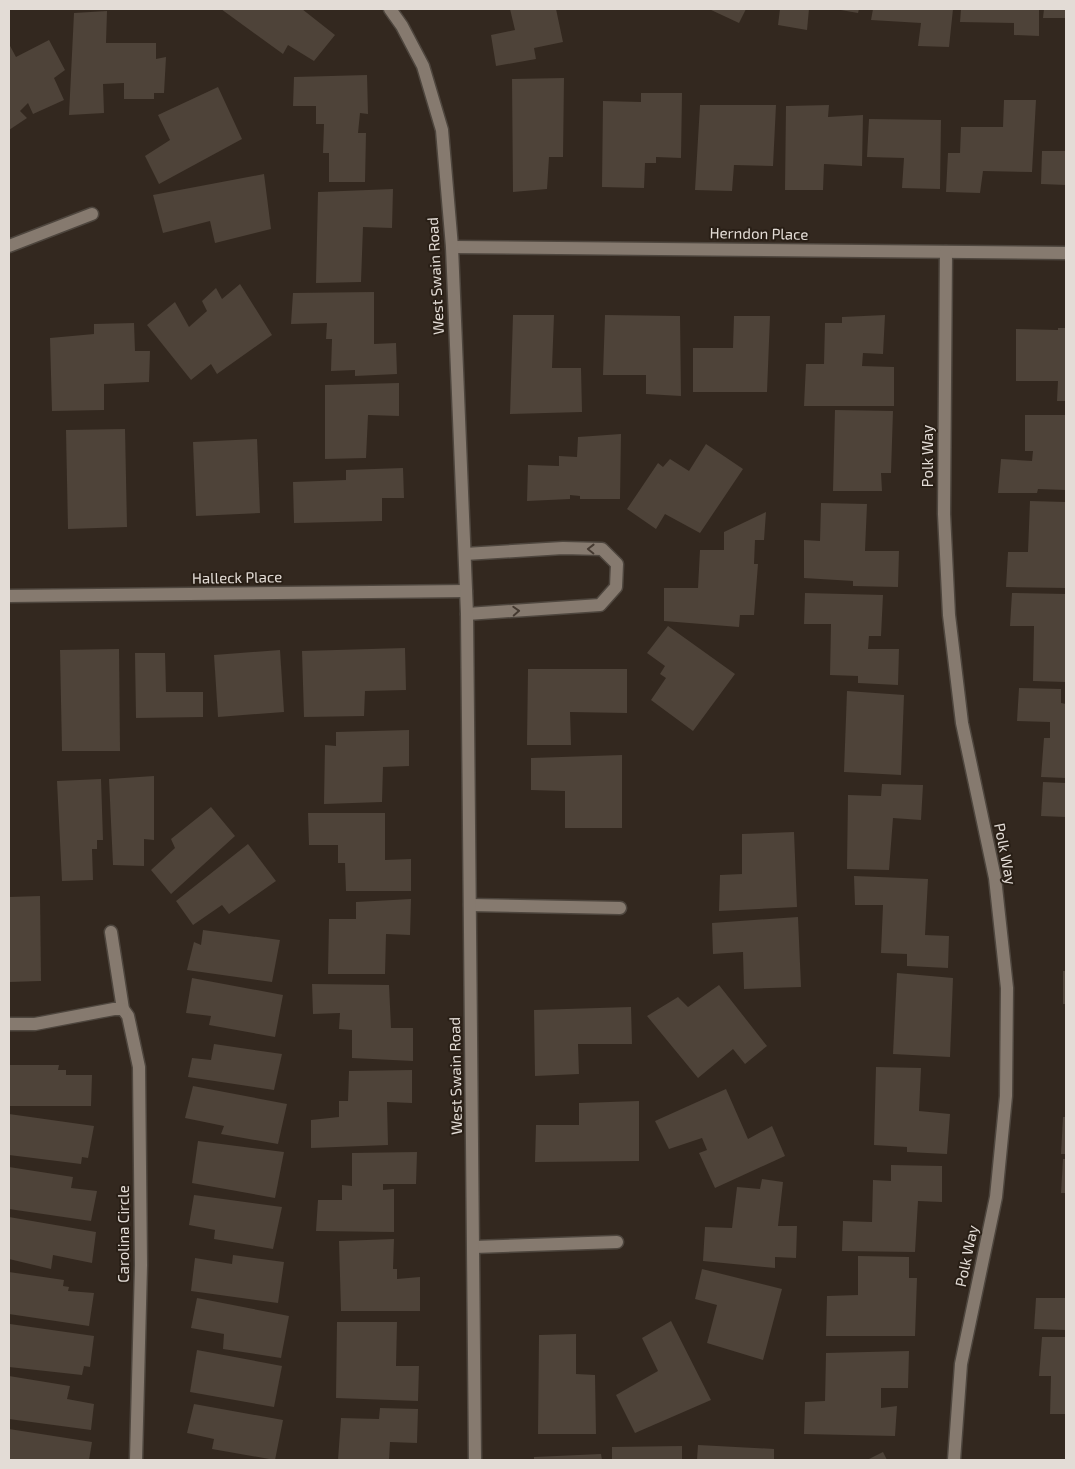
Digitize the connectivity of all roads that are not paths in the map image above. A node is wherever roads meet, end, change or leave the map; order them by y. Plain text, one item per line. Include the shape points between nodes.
1 (390, 9) edge
2 (92, 214) dead end
3 (9, 246) edge
4 (452, 247) junction
5 (946, 252) junction
6 (1066, 254) edge
7 (465, 554) junction
8 (466, 591) junction
9 (9, 596) edge
10 (467, 614) junction
11 (470, 905) junction
12 (620, 908) dead end
13 (111, 932) dead end
14 (123, 1010) junction
15 (9, 1024) edge
16 (617, 1242) dead end
17 (474, 1247) junction
18 (136, 1460) edge
19 (475, 1460) edge
20 (954, 1460) edge

1 - 4 street, West Swain Road via 423,66 442,130
2 - 3 street
4 - 5 street, Herndon Place
4 - 7 street, West Swain Road
5 - 6 street, Herndon Place
5 - 20 street, Polk Way via 944,514 949,615 962,723 994,878 1007,988 1006,1096 996,1198 961,1364
7 - 8 street, West Swain Road
10 -> 7 street via 600,605 616,587 616,564 602,549
8 - 9 street, Halleck Place
8 - 10 street, West Swain Road
10 - 11 street, West Swain Road
11 - 12 street
11 - 17 street, West Swain Road
13 - 14 street, Carolina Circle
14 - 15 street via 35,1024
14 - 18 street, Carolina Circle via 128,1016 138,1068 141,1265
16 - 17 street
17 - 19 street, West Swain Road

